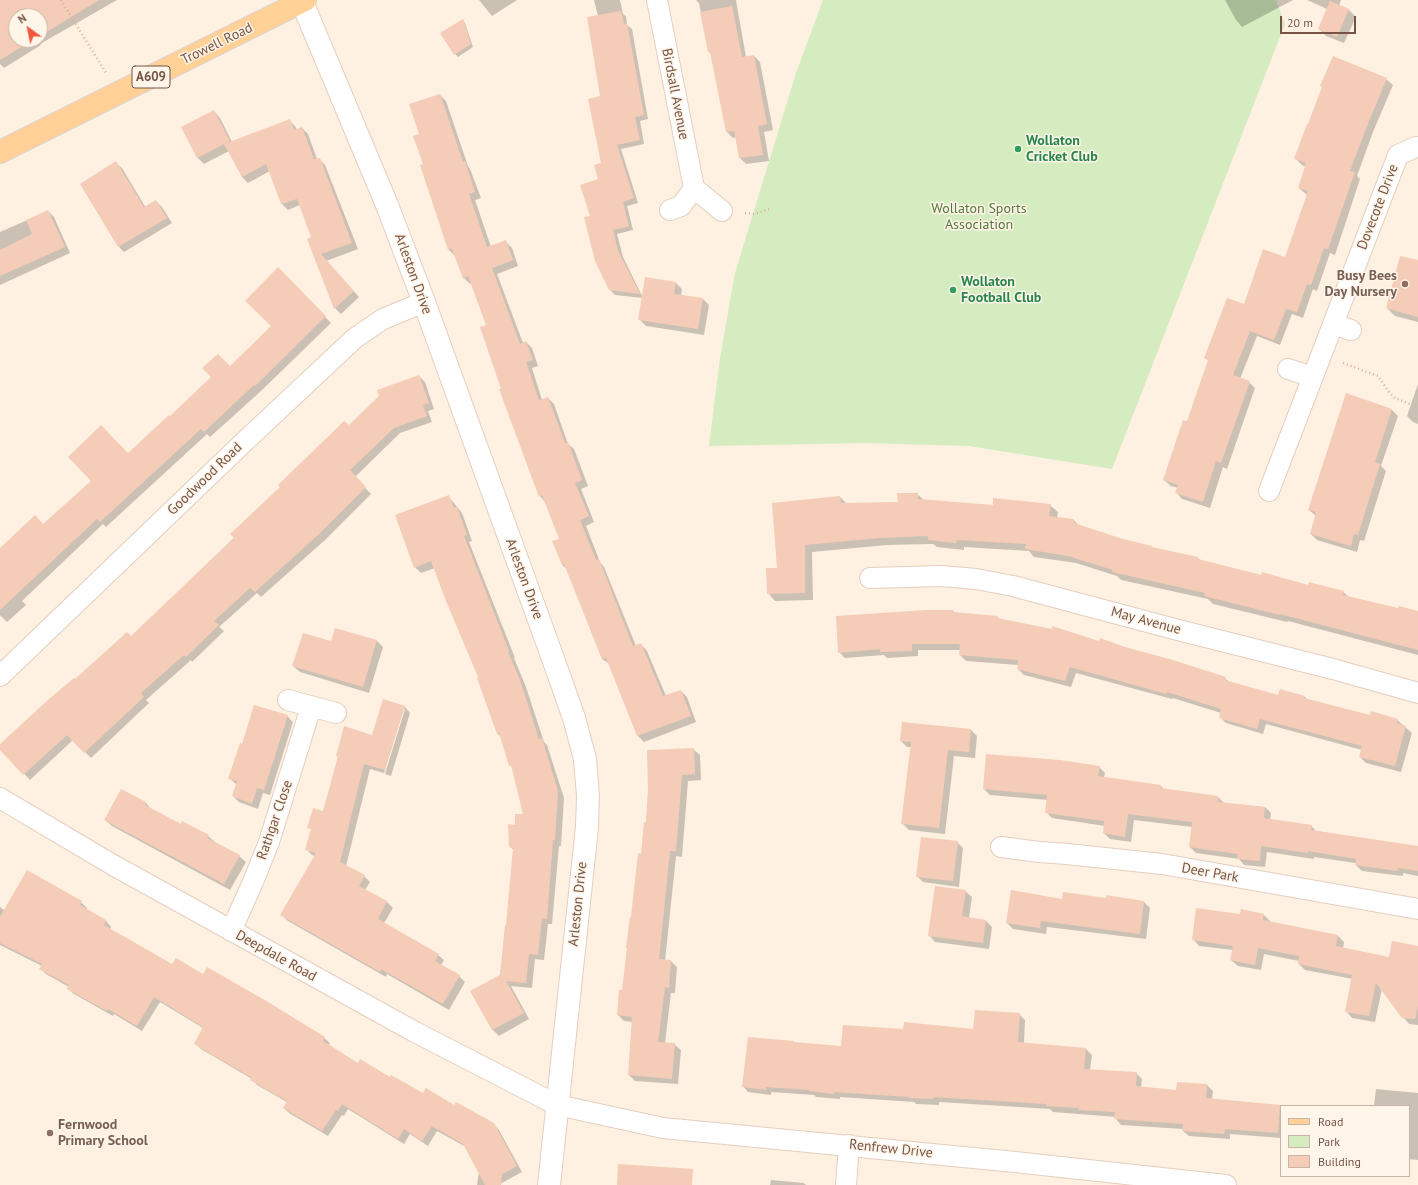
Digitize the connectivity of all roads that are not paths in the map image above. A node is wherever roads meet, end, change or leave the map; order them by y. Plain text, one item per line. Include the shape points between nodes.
1 (657, 0) edge
2 (304, 1) edge
3 (1418, 147) edge
4 (0, 152) edge
5 (694, 188) junction
6 (670, 210) dead end
7 (722, 211) dead end
8 (424, 302) junction
9 (1288, 368) dead end
10 (1313, 377) junction
11 (1269, 491) dead end
12 (870, 578) dead end
13 (0, 676) edge
14 (1418, 694) edge
15 (288, 700) dead end
16 (311, 707) junction
17 (336, 713) dead end
18 (0, 798) edge
19 (1001, 847) dead end
20 (1418, 909) edge
21 (231, 931) junction
22 (557, 1105) junction
23 (849, 1145) junction
24 (1073, 1177) edge
25 (549, 1185) edge
26 (846, 1185) edge
27 (1226, 1185) edge

1 - 5 street, Birdsall Avenue
2 - 4 main road, Trowell Road / A609
2 - 8 street, Arleston Drive
3 - 10 street, Dovecote Drive via 1398,155 1342,327 1322,355
5 - 6 street via 681,206
5 - 7 street
8 - 13 street, Goodwood Road via 383,320 355,338
8 - 22 street, Arleston Drive via 561,681 585,758 588,785 587,827
9 - 10 street
10 - 11 street, Dovecote Drive
12 - 14 street, May Avenue via 942,576 1012,586 1333,669
15 - 16 street
16 - 17 street
16 - 21 street, Rathgar Close via 269,842
18 - 21 street, Deepdale Road
19 - 20 street, Deer Park via 1162,864
21 - 22 street, Deepdale Road via 415,1032
22 - 23 street, Renfrew Drive via 663,1128
22 - 25 street, Arleston Drive
23 - 24 street, Renfrew Drive via 1015,1162
23 - 26 street
24 - 27 street, Renfrew Drive

